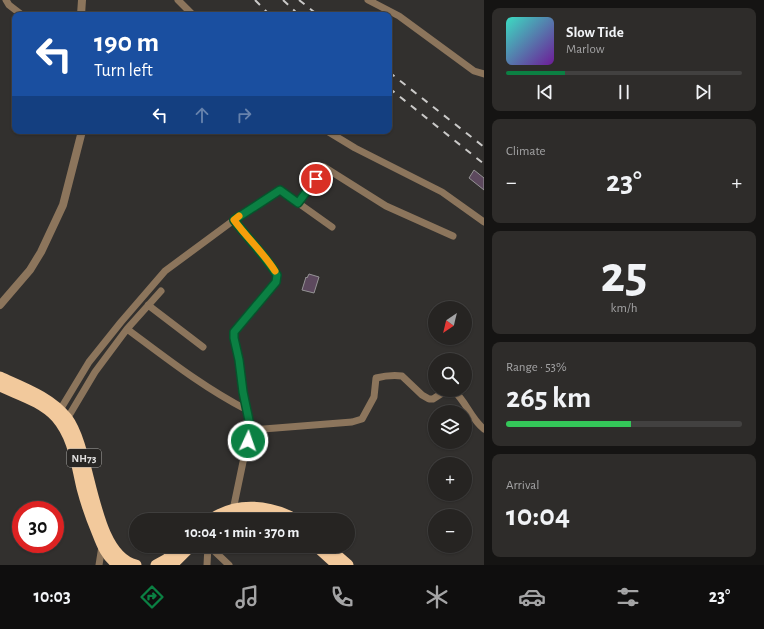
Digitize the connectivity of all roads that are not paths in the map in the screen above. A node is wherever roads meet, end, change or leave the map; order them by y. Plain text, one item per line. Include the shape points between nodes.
1 (6, 0) edge
2 (82, 0) edge
3 (178, 0) edge
4 (368, 0) edge
5 (18, 12) edge
6 (81, 12) edge
7 (190, 12) edge
8 (391, 12) edge
9 (392, 12) edge
10 (484, 74) edge
11 (81, 134) edge
12 (332, 134) edge
13 (298, 203) junction
14 (234, 220) junction
15 (484, 222) edge
16 (332, 227) dead end
17 (453, 236) dead end
18 (161, 291) dead end
19 (0, 305) edge
20 (148, 305) junction
21 (127, 330) junction
22 (203, 346) dead end
23 (0, 377) edge
24 (0, 386) edge
25 (436, 397) edge
26 (461, 397) edge
27 (60, 410) junction
28 (247, 410) junction
29 (67, 419) junction
30 (484, 429) edge
31 (251, 430) junction
32 (231, 513) edge
33 (238, 513) edge
34 (281, 513) edge
35 (94, 514) junction
36 (102, 546) junction
37 (173, 553) edge
38 (184, 553) edge
39 (208, 553) edge
40 (216, 553) edge
41 (324, 553) edge
42 (335, 553) edge
43 (100, 565) edge
44 (118, 565) edge
45 (136, 565) edge
46 (156, 565) edge
47 (172, 565) edge
48 (207, 565) edge
49 (229, 565) edge
50 (337, 565) edge
51 (348, 565) edge

1 - 5 street
2 - 6 street
3 - 7 street
4 - 8 street
9 - 10 street via 474,71
11 - 19 street via 63,204 41,252 30,270
12 - 15 street via 442,192
13 - 14 street via 280,190
13 - 16 street
13 - 17 street via 324,167 386,206
14 - 27 street via 165,271 89,362
14 - 28 street via 277,275 276,282 234,332
18 - 20 street
20 - 21 street
20 - 22 street
21 - 28 street via 181,369
21 - 29 street via 95,372
23 - 27 highway, NH73 via 35,393
24 - 35 highway, NH73 via 48,410 62,425 70,440 82,489
25 - 31 street via 428,399 402,376 379,377 376,378 374,398 362,419
26 - 30 street
27 - 29 highway, NH73
28 - 31 street
29 - 35 highway, NH73 via 78,438
31 - 32 street
33 - 34 highway via 258,507
35 - 36 highway, NH73
35 - 45 highway, NH73 via 112,547 124,560
36 - 43 street
36 - 44 highway, NH73
37 - 46 highway
38 - 47 highway
39 - 48 street
40 - 49 street
41 - 50 highway
42 - 51 highway

